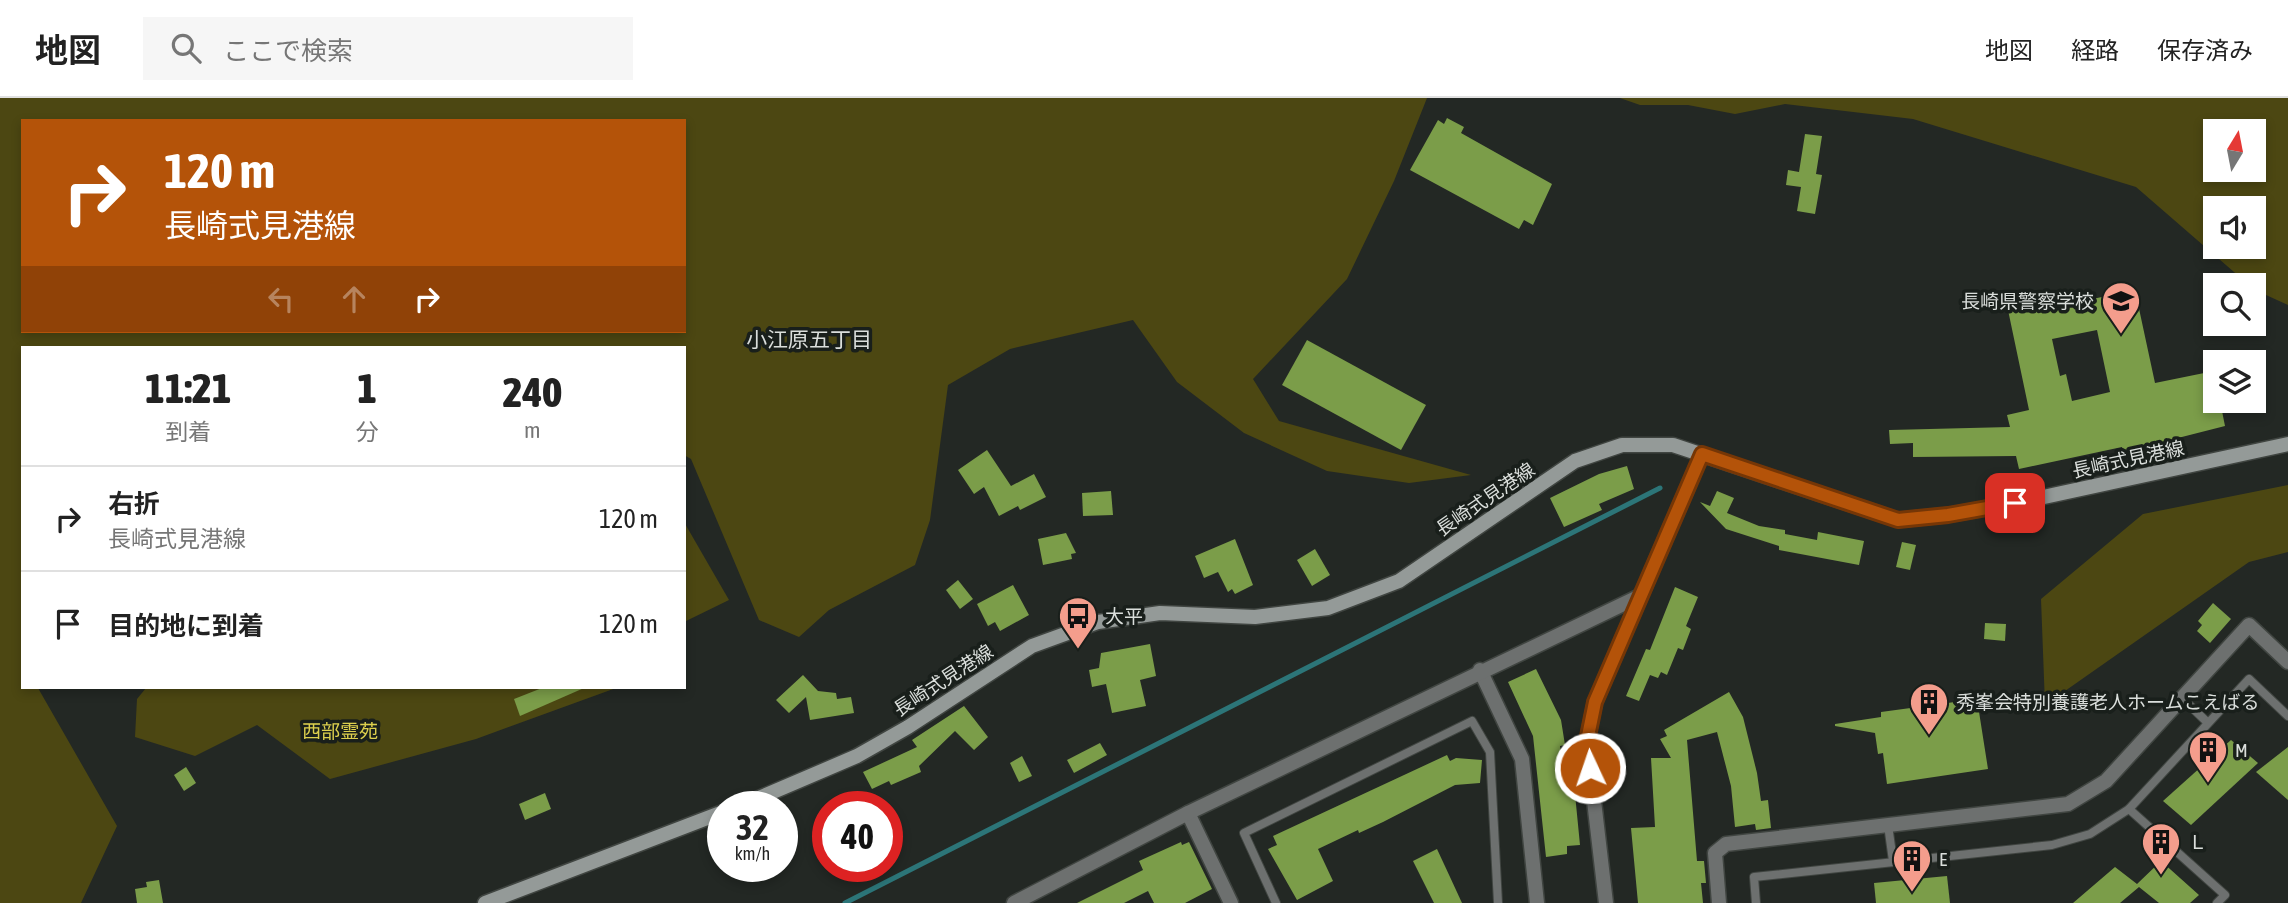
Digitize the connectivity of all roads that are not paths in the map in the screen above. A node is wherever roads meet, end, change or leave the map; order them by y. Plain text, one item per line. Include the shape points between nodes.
1 (2288, 444) edge
2 (1702, 454) junction
3 (1638, 597) junction
4 (2288, 662) edge
5 (1480, 670) junction
6 (2182, 698) junction
7 (2288, 716) edge
8 (2207, 722) junction
9 (775, 791) edge
10 (2129, 809) junction
11 (1188, 813) junction
12 (707, 819) edge
13 (1888, 825) junction
14 (1893, 861) junction
15 (1024, 901) edge
16 (485, 903) edge
17 (1231, 903) edge
18 (1276, 903) edge
19 (1498, 903) edge
20 (1537, 903) edge
21 (1606, 903) edge
22 (1720, 903) edge
23 (1756, 903) edge
24 (2217, 903) edge

1 - 2 main road, 長崎式見港線 via 2015,503 1898,520
2 - 3 street
2 - 9 main road, 長崎式見港線 via 1673,446 1622,445 1575,461 1399,581 1328,608 1255,617 1160,614 1098,622 1032,646 857,756
3 - 5 street
3 - 21 street via 1595,702 1587,741
4 - 6 street via 2249,625
5 - 11 street
5 - 20 street via 1522,760
6 - 8 lane
6 - 13 street via 2106,781 2068,804
7 - 8 lane via 2249,679
8 - 10 lane
10 - 14 lane via 2090,834 2063,843
10 - 24 lane via 2225,895
11 - 15 street
11 - 17 street
12 - 16 main road
13 - 14 lane
13 - 22 street via 1726,844 1715,853
14 - 23 lane via 1754,877
18 - 19 lane via 1244,833 1472,721 1490,752

